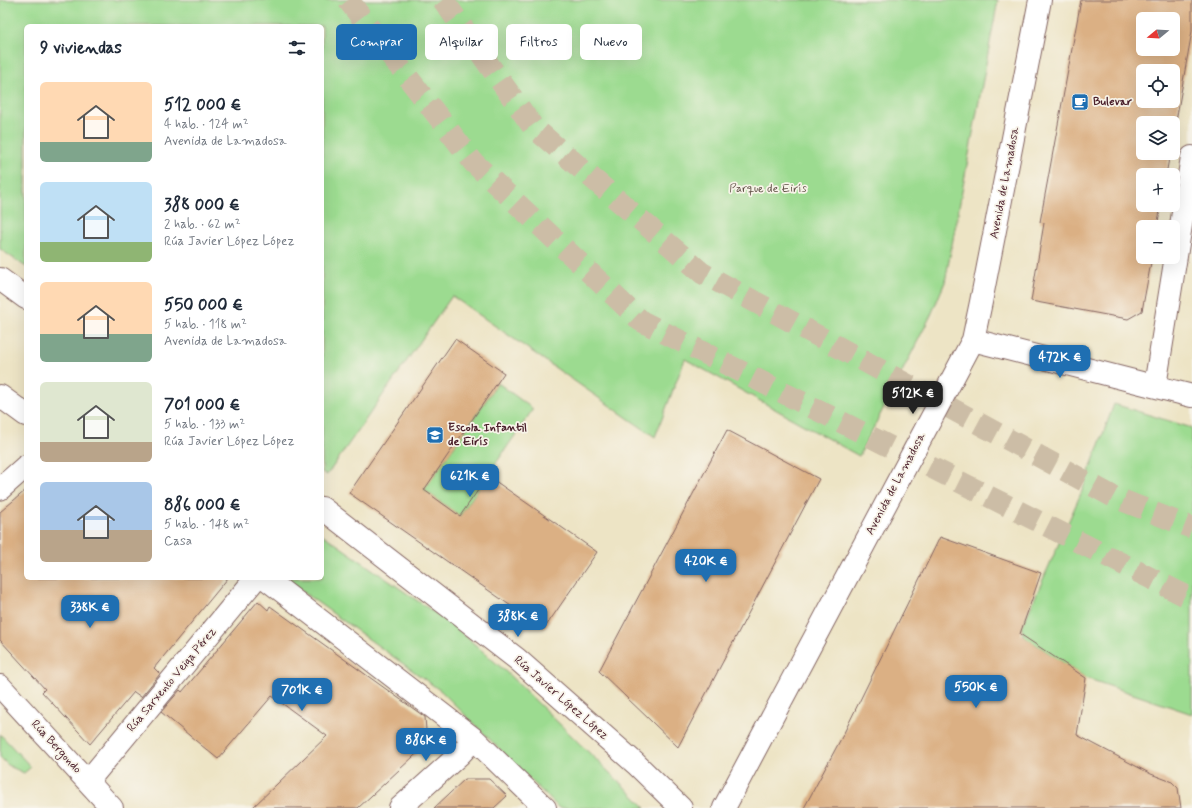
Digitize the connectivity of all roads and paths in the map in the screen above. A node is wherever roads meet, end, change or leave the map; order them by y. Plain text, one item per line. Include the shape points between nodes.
1 (1040, 0) edge
2 (1192, 157) edge
3 (0, 279) edge
4 (24, 297) edge
5 (973, 340) junction
6 (1155, 386) junction
7 (0, 396) edge
8 (1192, 396) edge
9 (24, 414) edge
10 (24, 468) edge
11 (0, 490) edge
12 (324, 510) edge
13 (254, 580) edge
14 (268, 580) edge
15 (0, 686) edge
16 (474, 740) junction
17 (88, 781) junction
18 (112, 808) edge
19 (400, 808) edge
20 (545, 808) edge
21 (681, 808) edge
22 (724, 808) edge

1 - 5 street, Avenida de Lamadosa
2 - 6 street
3 - 4 street
5 - 6 street
5 - 22 street, Avenida de Lamadosa
6 - 8 street
7 - 9 street
10 - 11 street
12 - 21 street, Rúa Javier López López via 517,659 636,764
13 - 17 street, Rúa Sarxento Veiga Pérez
14 - 16 street
15 - 17 street, Rúa Bergondo
16 - 19 street
16 - 20 street
17 - 18 street, Rúa Bergondo

